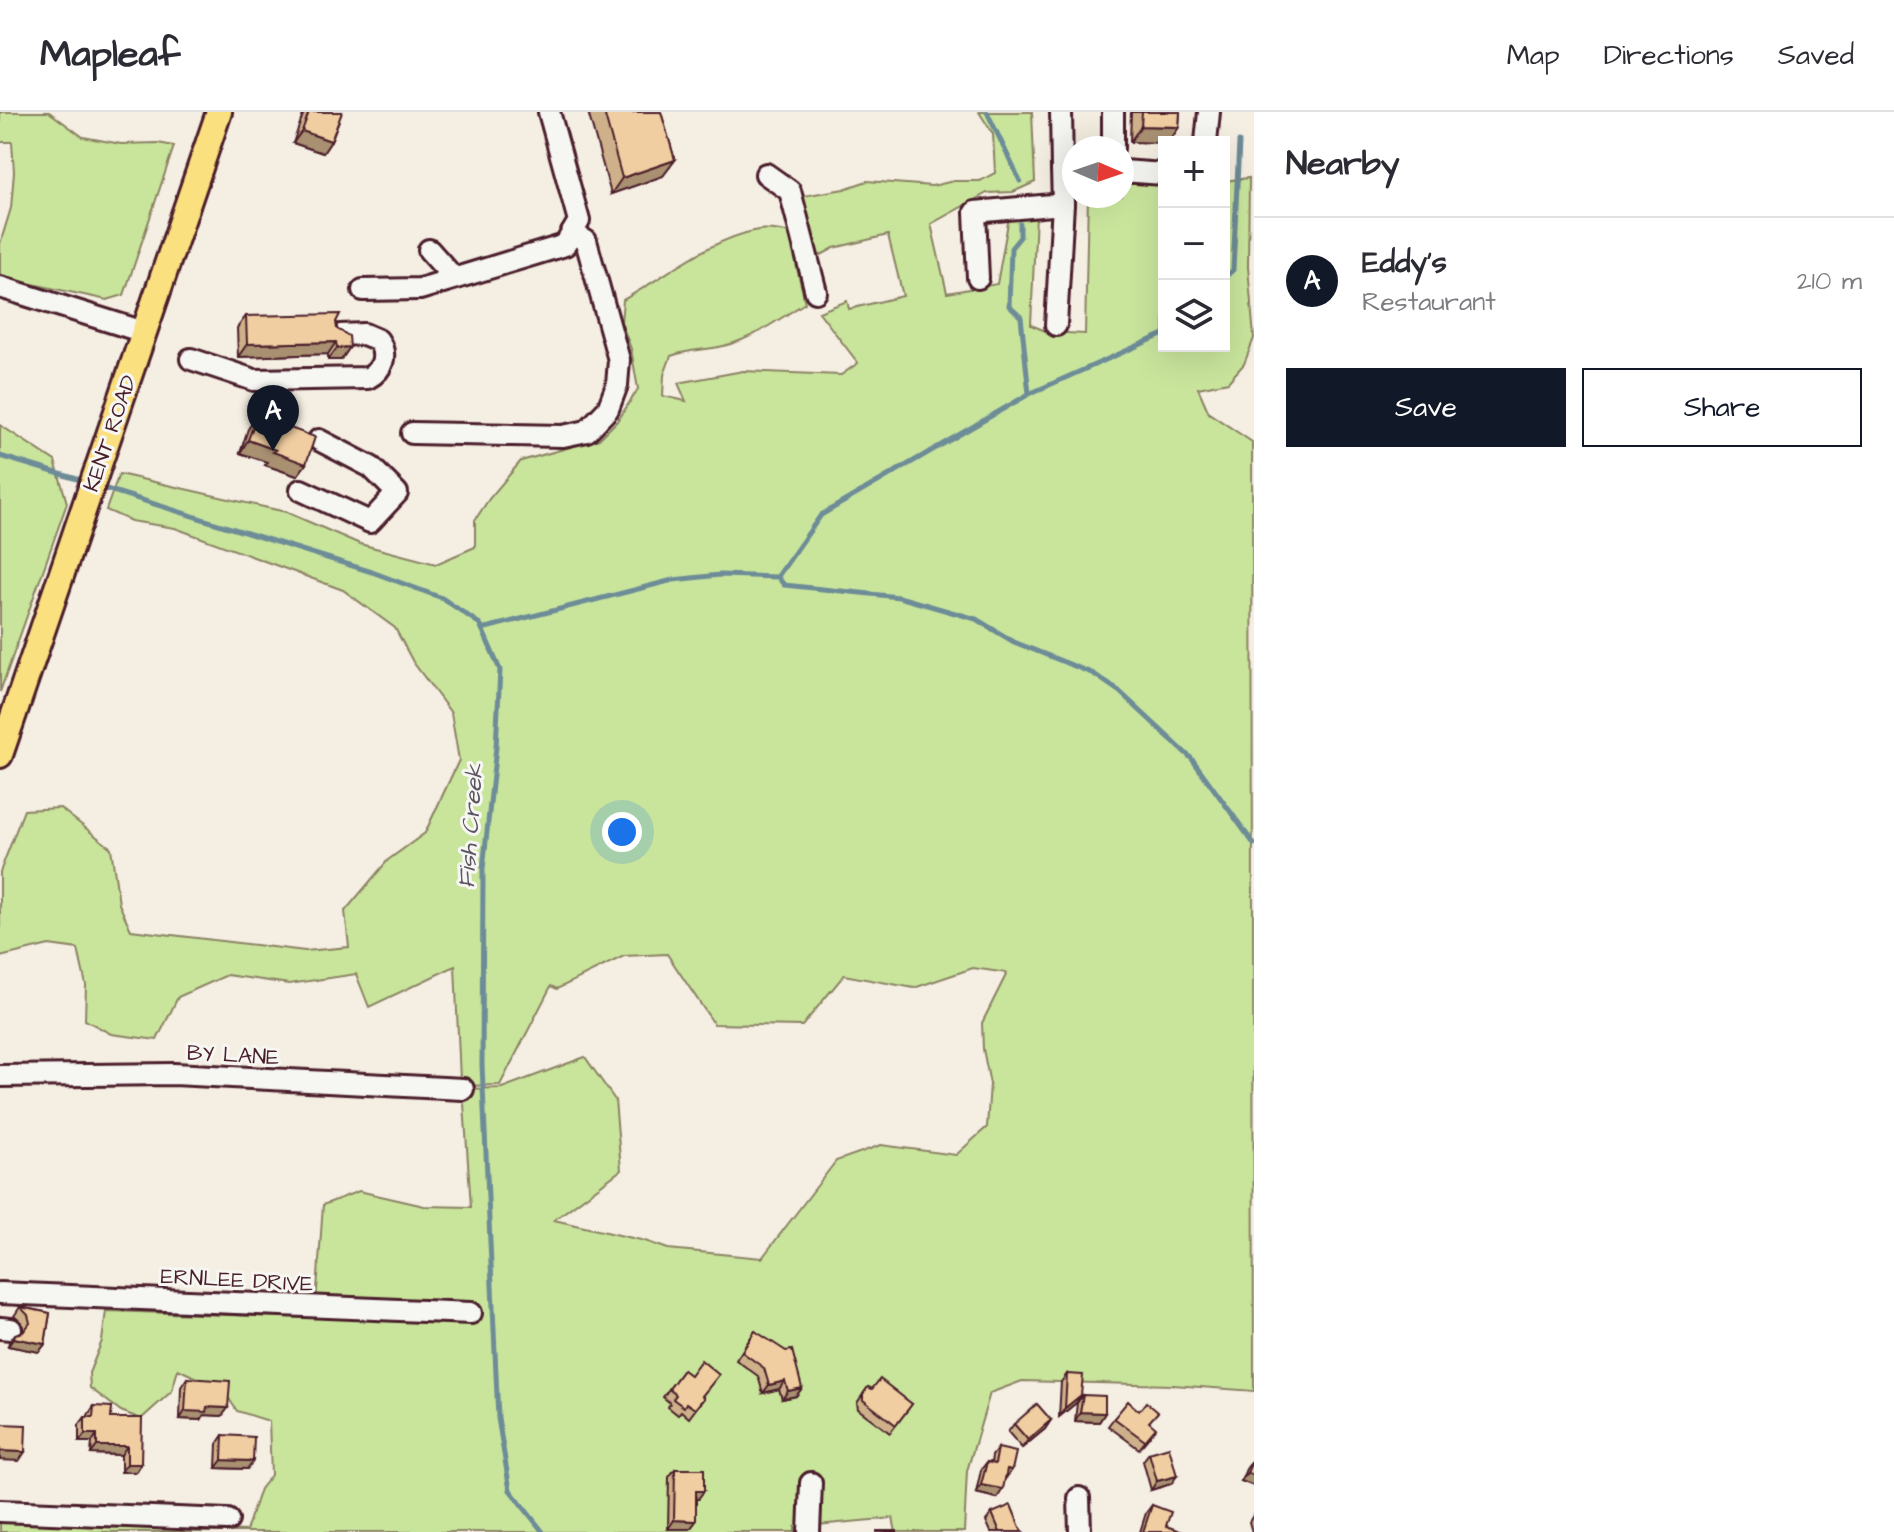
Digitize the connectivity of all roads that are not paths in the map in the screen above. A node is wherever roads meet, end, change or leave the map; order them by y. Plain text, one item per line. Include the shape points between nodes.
1 (219, 112) edge
2 (549, 112) edge
3 (1061, 112) edge
4 (1113, 112) edge
5 (1209, 112) edge
6 (1064, 136) edge
7 (1113, 136) edge
8 (1207, 136) edge
9 (1134, 172) edge
10 (766, 174) dead end
11 (1158, 174) edge
12 (1062, 204) edge
13 (1063, 208) edge
14 (572, 233) junction
15 (429, 250) dead end
16 (454, 278) junction
17 (978, 278) dead end
18 (0, 287) edge
19 (363, 290) dead end
20 (816, 292) dead end
21 (1056, 325) dead end
22 (144, 332) junction
23 (340, 335) edge
24 (191, 359) dead end
25 (412, 433) dead end
26 (319, 440) dead end
27 (301, 490) dead end
28 (0, 755) edge
29 (0, 1076) edge
30 (463, 1089) dead end
31 (0, 1293) edge
32 (471, 1313) dead end
33 (811, 1483) dead end
34 (1079, 1498) dead end
35 (0, 1511) edge
36 (228, 1520) dead end
37 (809, 1532) edge
38 (1080, 1532) edge

1 - 22 main road, KENT ROAD
2 - 14 street via 579,221
3 - 6 street
4 - 7 street
5 - 8 street
9 - 11 street
10 - 20 street via 790,191
12 - 17 street via 975,212
13 - 21 street
14 - 16 street via 565,245
14 - 25 street via 586,241 619,360 608,409 587,431 563,436
15 - 16 street
16 - 19 street via 420,289
18 - 22 street
22 - 28 main road, KENT ROAD
23 - 24 street via 371,335 378,340 383,355 376,373 368,378 254,380
26 - 27 street via 371,467 397,493 370,522
29 - 30 street, BY LANE via 174,1074
31 - 32 street, ERNLEE DRIVE
33 - 37 street
34 - 38 street
35 - 36 street

